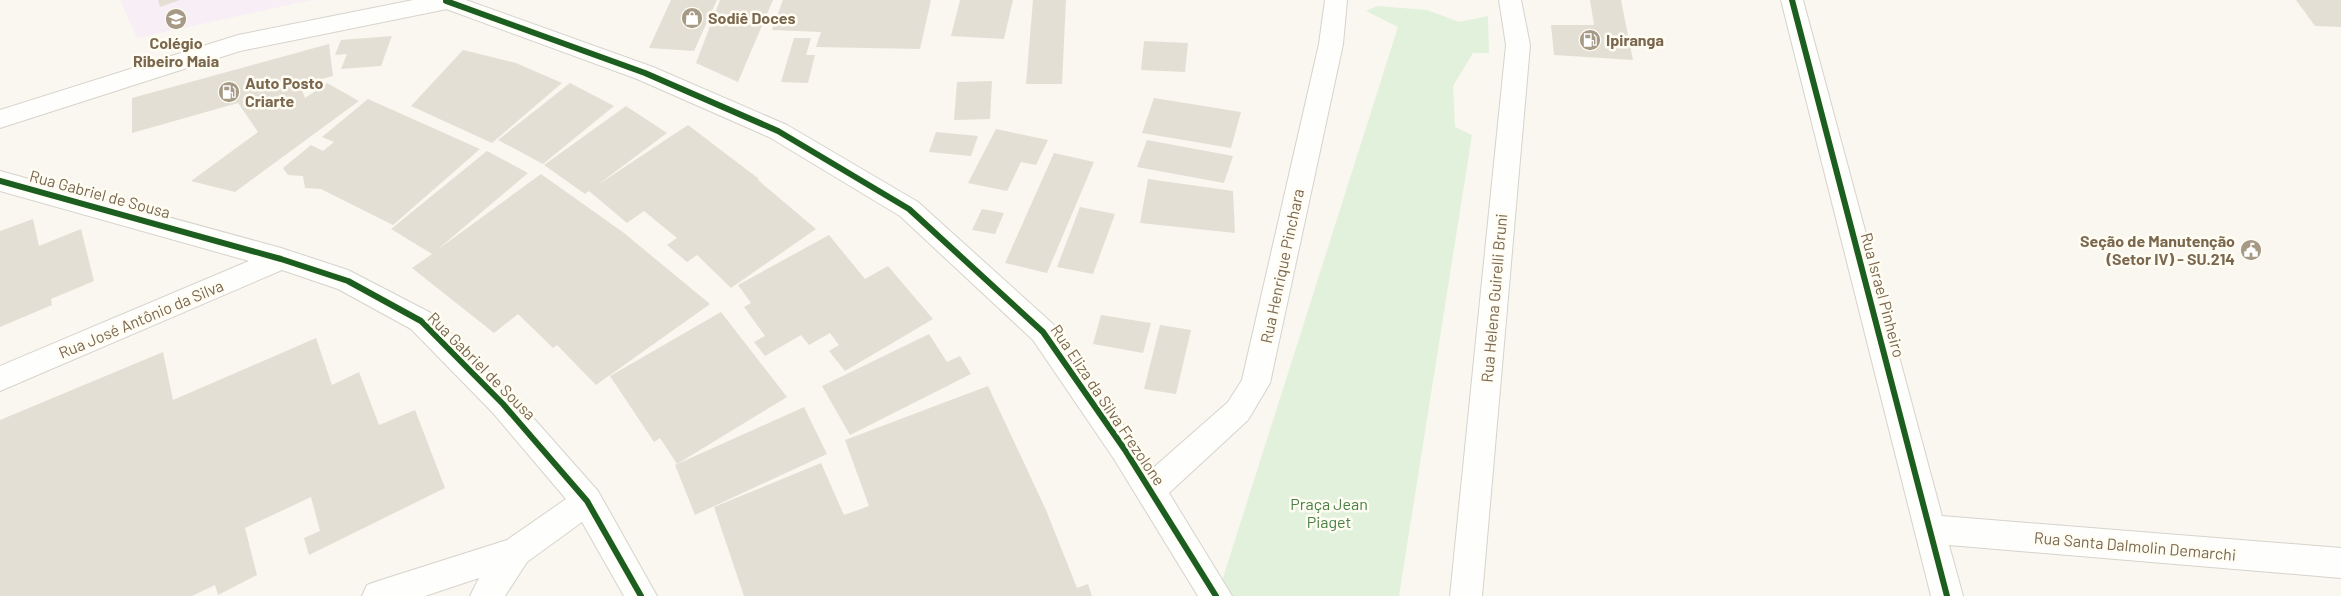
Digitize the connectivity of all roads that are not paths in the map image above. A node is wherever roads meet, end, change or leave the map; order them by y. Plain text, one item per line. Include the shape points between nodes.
1 (1336, 0) edge
2 (1510, 0) edge
3 (1792, 0) edge
4 (449, 1) edge
5 (0, 119) edge
6 (0, 181) edge
7 (281, 259) junction
8 (0, 379) edge
9 (1150, 490) junction
10 (587, 501) junction
11 (1930, 529) junction
12 (516, 552) junction
13 (2341, 563) edge
14 (378, 596) edge
15 (486, 596) edge
16 (641, 596) edge
17 (1216, 596) edge
18 (1466, 596) edge
19 (1947, 596) edge

1 - 9 street, Rua Henrique Pinchara via 1331,44 1256,383 1238,410
2 - 18 street, Rua Helena Guirelli Bruni via 1518,45
3 - 11 street, Rua Israel Pinheiro
4 - 5 street via 238,43
4 - 9 street, Rua Eliza da Silva Frezolone via 645,73 778,131 909,209 1043,332
6 - 7 street, Rua Gabriel de Sousa
7 - 8 street, Rua José Antônio da Silva
7 - 10 street, Rua Gabriel de Sousa via 348,281 421,322 503,404
9 - 17 street, Rua Eliza da Silva Frezolone
10 - 12 street
10 - 16 street, Rua Gabriel de Sousa
11 - 13 street, Rua Santa Dalmolin Demarchi
11 - 19 street, Rua Israel Pinheiro
12 - 14 street
12 - 15 street

